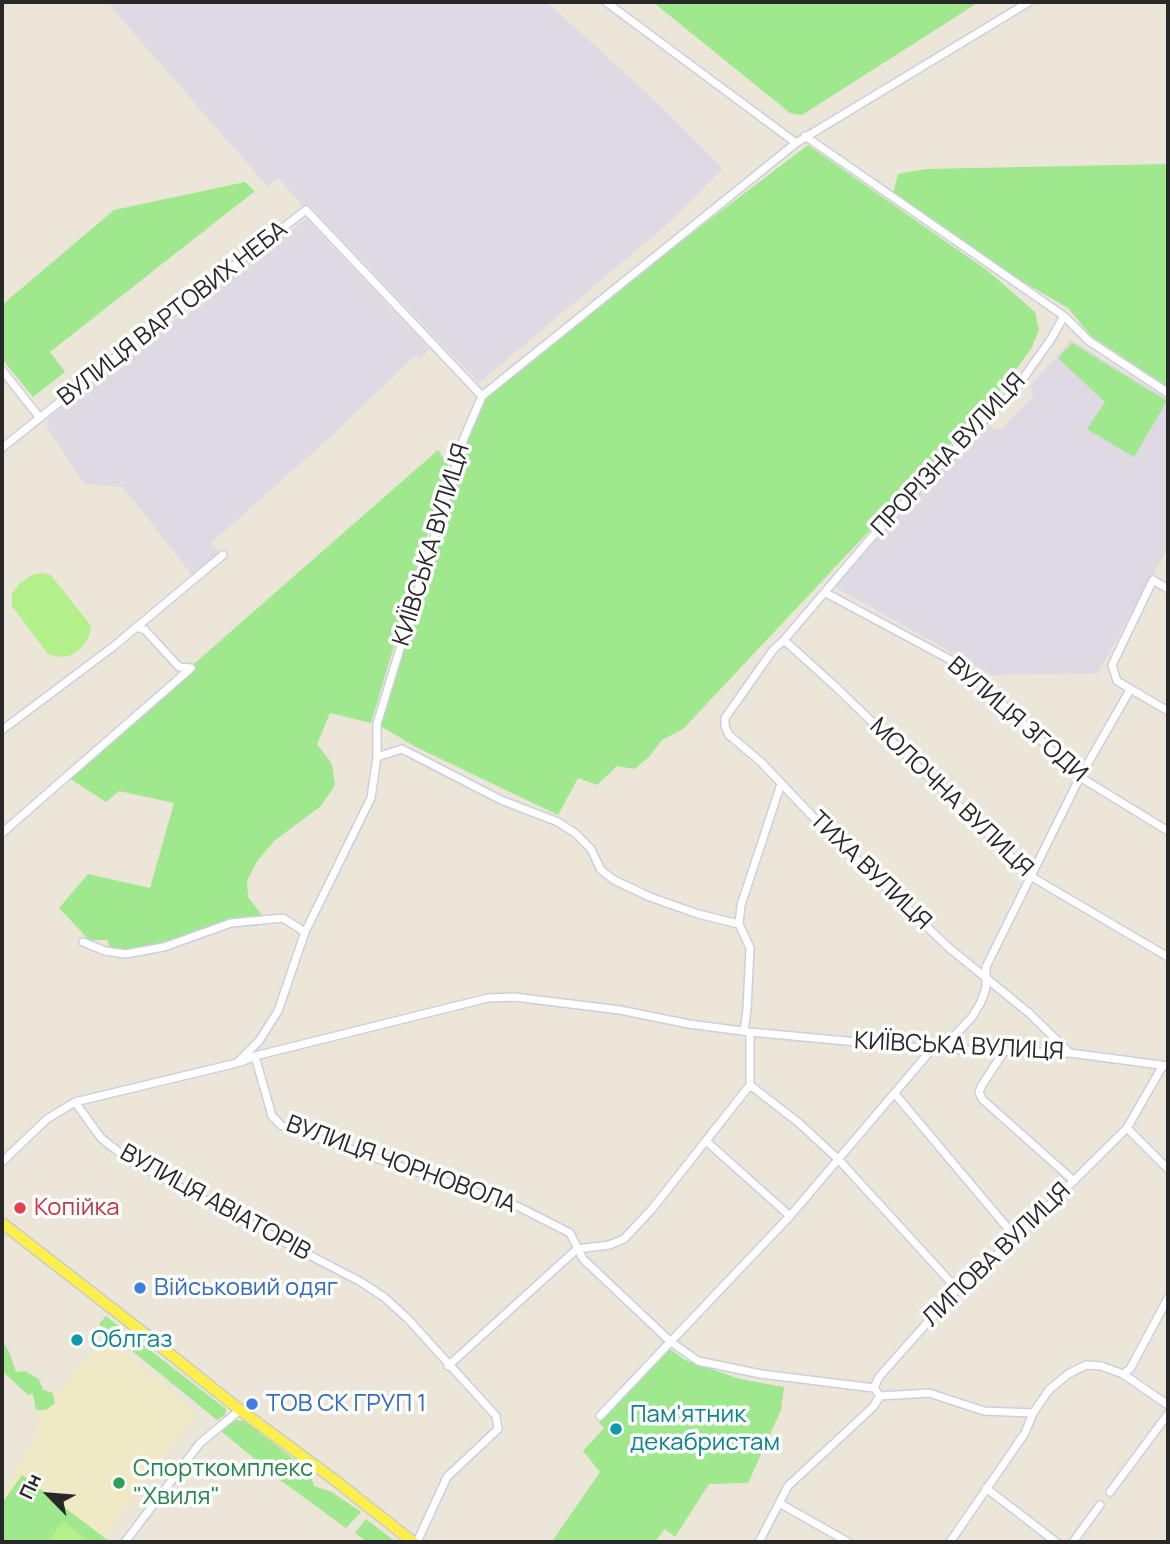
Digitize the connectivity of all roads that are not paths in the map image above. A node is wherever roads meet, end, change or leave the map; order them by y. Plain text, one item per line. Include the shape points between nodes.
1 (606, 2) edge
2 (1029, 2) edge
3 (805, 136) junction
4 (796, 142) junction
5 (1063, 317) junction
6 (2, 370) edge
7 (1168, 393) edge
8 (482, 396) junction
9 (40, 418) junction
10 (2, 448) edge
11 (223, 555) dead end
12 (1168, 589) edge
13 (826, 593) junction
14 (136, 627) junction
15 (784, 640) junction
16 (1130, 690) junction
17 (1168, 711) edge
18 (2, 730) edge
19 (377, 757) junction
20 (1080, 777) junction
21 (781, 784) junction
22 (1168, 831) edge
23 (2, 833) edge
24 (1032, 877) junction
25 (739, 924) junction
26 (305, 932) junction
27 (83, 942) dead end
28 (1168, 957) edge
29 (987, 978) junction
30 (747, 1031) junction
31 (943, 1048) junction
32 (932, 1049) junction
33 (1003, 1053) junction
34 (1070, 1053) junction
35 (255, 1056) junction
36 (237, 1063) junction
37 (1167, 1066) edge
38 (750, 1085) junction
39 (895, 1094) junction
40 (75, 1102) junction
41 (1127, 1128) junction
42 (706, 1141) junction
43 (839, 1160) junction
44 (2, 1162) edge
45 (1168, 1169) edge
46 (1074, 1181) junction
47 (790, 1216) junction
48 (2, 1223) edge
49 (1016, 1238) junction
50 (577, 1249) junction
51 (957, 1289) junction
52 (1168, 1298) edge
53 (671, 1342) junction
54 (448, 1366) junction
55 (1123, 1374) junction
56 (874, 1388) junction
57 (880, 1396) junction
58 (1168, 1405) edge
59 (240, 1410) junction
60 (1033, 1413) junction
61 (1168, 1414) edge
62 (600, 1416) dead end
63 (986, 1488) junction
64 (1110, 1492) dead end
65 (779, 1503) junction
66 (1100, 1505) dead end
67 (125, 1542) edge
68 (415, 1542) edge
69 (758, 1542) edge
70 (848, 1542) edge
71 (950, 1542) edge
72 (1056, 1542) edge
73 (1073, 1542) edge

1 - 4 street
2 - 3 street, КИЇВСЬКА ВУЛИЦЯ
3 - 4 street, КИЇВСЬКА ВУЛИЦЯ
3 - 5 street
4 - 8 street, КИЇВСЬКА ВУЛИЦЯ
5 - 7 street via 1089,341
5 - 13 street, ПРОРІЗНА ВУЛИЦЯ via 1015,390 912,495
6 - 9 street, ВУЛИЦЯ ВАРТОВИХ НЕБА
8 - 9 street, ВУЛИЦЯ ВАРТОВИХ НЕБА via 306,210
8 - 19 street, КИЇВСЬКА ВУЛИЦЯ via 464,438 377,724
9 - 10 street, ВУЛИЦЯ ВАРТОВИХ НЕБА
11 - 14 street
12 - 16 street via 1153,580 1112,665 1117,681
13 - 15 street, ПРОРІЗНА ВУЛИЦЯ
13 - 20 street, ВУЛИЦЯ ЗГОДИ via 962,666
14 - 18 street
14 - 23 street via 179,667 191,668
15 - 21 street, ПРОРІЗНА ВУЛИЦЯ via 725,718 729,734
15 - 24 street, МОЛОЧНА ВУЛИЦЯ
16 - 17 street
16 - 20 street
19 - 25 street via 401,750 501,800 558,822 591,849 601,870 614,880 686,910
19 - 26 street, КИЇВСЬКА ВУЛИЦЯ via 371,798
20 - 22 street, ВУЛИЦЯ ЗГОДИ
20 - 24 street
21 - 25 street, ТИХА ВУЛИЦЯ via 745,891
21 - 29 street, ТИХА ВУЛИЦЯ via 948,947
24 - 28 street, МОЛОЧНА ВУЛИЦЯ
24 - 29 street via 986,967
25 - 30 street, ТИХА ВУЛИЦЯ via 750,948
26 - 27 street via 283,918 231,923 164,947 125,954
26 - 36 street, КИЇВСЬКА ВУЛИЦЯ via 278,1011 259,1041
29 - 31 street via 972,1017
29 - 34 street, ТИХА ВУЛИЦЯ
30 - 32 street, КИЇВСЬКА ВУЛИЦЯ
30 - 35 street, КИЇВСЬКА ВУЛИЦЯ via 620,1010 488,998
30 - 38 street
31 - 32 street, КИЇВСЬКА ВУЛИЦЯ
31 - 33 street, КИЇВСЬКА ВУЛИЦЯ
32 - 39 street
33 - 34 street, КИЇВСЬКА ВУЛИЦЯ
33 - 46 street via 982,1085 982,1099
34 - 37 street, КИЇВСЬКА ВУЛИЦЯ
35 - 36 street, КИЇВСЬКА ВУЛИЦЯ
35 - 50 street, ВУЛИЦЯ ЧОРНОВОЛА via 272,1116 282,1126 519,1207 569,1233
36 - 40 street, КИЇВСЬКА ВУЛИЦЯ
37 - 41 street, ЛИПОВА ВУЛИЦЯ
38 - 42 street
38 - 43 street
39 - 43 street
39 - 49 street
40 - 44 street, КИЇВСЬКА ВУЛИЦЯ via 47,1119
40 - 54 street, ВУЛИЦЯ АВІАТОРІВ via 101,1138 130,1161 384,1297
41 - 45 street
41 - 46 street, ЛИПОВА ВУЛИЦЯ
42 - 47 street
42 - 50 street via 624,1239
43 - 47 street
43 - 51 street
46 - 49 street, ЛИПОВА ВУЛИЦЯ
47 - 53 street
48 - 59 main road
49 - 51 street, ЛИПОВА ВУЛИЦЯ
50 - 53 street, ВУЛИЦЯ ЧОРНОВОЛА
50 - 54 street
51 - 56 street, ЛИПОВА ВУЛИЦЯ via 878,1377
52 - 55 street via 1136,1362
53 - 56 street, ВУЛИЦЯ ЧОРНОВОЛА via 698,1361
53 - 62 street
54 - 68 street, ВУЛИЦЯ АВІАТОРІВ via 496,1416 498,1429 447,1477
55 - 58 street
55 - 60 street via 1086,1365 1049,1390
56 - 57 street
57 - 60 street via 929,1393 984,1411
57 - 65 street via 788,1486
59 - 67 street via 200,1443
59 - 68 main road
60 - 63 street via 1025,1433
61 - 64 street
63 - 71 street
63 - 72 street
65 - 69 street
65 - 70 street
66 - 73 street

